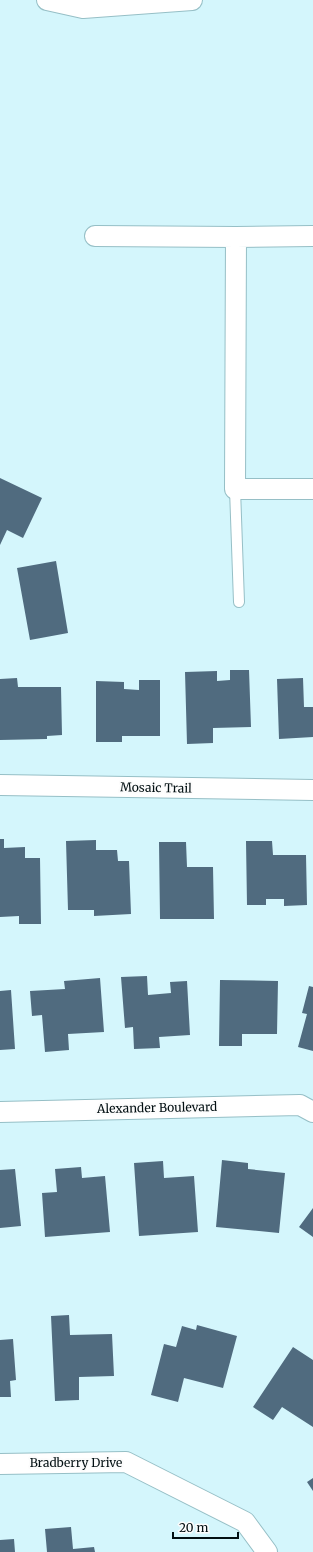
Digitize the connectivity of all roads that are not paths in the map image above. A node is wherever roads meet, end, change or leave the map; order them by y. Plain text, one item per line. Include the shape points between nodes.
1 (47, 0) edge
2 (192, 0) edge
3 (96, 236) dead end
4 (313, 236) edge
5 (236, 237) junction
6 (235, 489) junction
7 (313, 489) edge
8 (239, 602) dead end
9 (0, 786) edge
10 (313, 790) edge
11 (0, 1112) edge
12 (313, 1112) edge
13 (0, 1464) edge
14 (267, 1552) edge

1 - 2 street via 83,8
3 - 5 street
4 - 5 street
5 - 6 street
6 - 7 street
6 - 8 lane
9 - 10 street, Mosaic Trail
11 - 12 street, Alexander Boulevard via 300,1105
13 - 14 street, Bradberry Drive via 126,1462 245,1522

